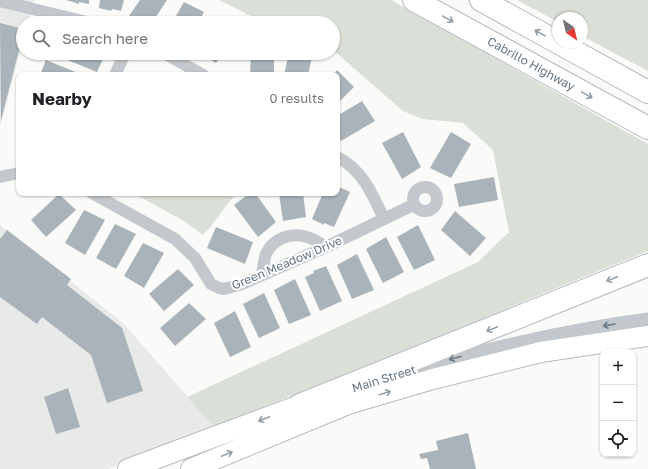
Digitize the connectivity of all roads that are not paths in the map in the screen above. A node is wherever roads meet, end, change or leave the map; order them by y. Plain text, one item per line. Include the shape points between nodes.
1 (414, 0) edge
2 (481, 0) edge
3 (0, 1) edge
4 (62, 16) edge
5 (122, 60) edge
6 (176, 60) edge
7 (116, 72) edge
8 (197, 72) edge
9 (648, 92) edge
10 (648, 128) edge
11 (340, 159) edge
12 (16, 174) edge
13 (0, 177) edge
14 (97, 196) edge
15 (413, 204) dead end
16 (384, 219) junction
17 (326, 247) junction
18 (648, 265) edge
19 (262, 275) junction
20 (648, 320) edge
21 (648, 336) edge
22 (648, 346) edge
23 (541, 352) junction
24 (300, 405) junction
25 (128, 469) edge
26 (191, 469) edge

1 -> 10 highway, Cabrillo Highway
9 -> 2 highway
3 - 4 street
5 - 7 street
6 - 8 street
11 - 16 street via 363,178
12 - 13 street
14 - 19 street, Green Meadow Drive via 182,245 195,258 214,291 230,289
15 - 16 street, Green Meadow Drive
16 - 17 street, Green Meadow Drive
17 - 19 street, Green Meadow Drive
17 - 19 street via 306,236 283,238 267,252
18 -> 24 highway
20 -> 24 street, Main Street via 609,325 492,349 384,378
21 - 23 main road, Main Street
22 - 23 street via 594,352
26 -> 23 main road, Main Street via 348,404 433,379
24 -> 25 main road, Main Street

